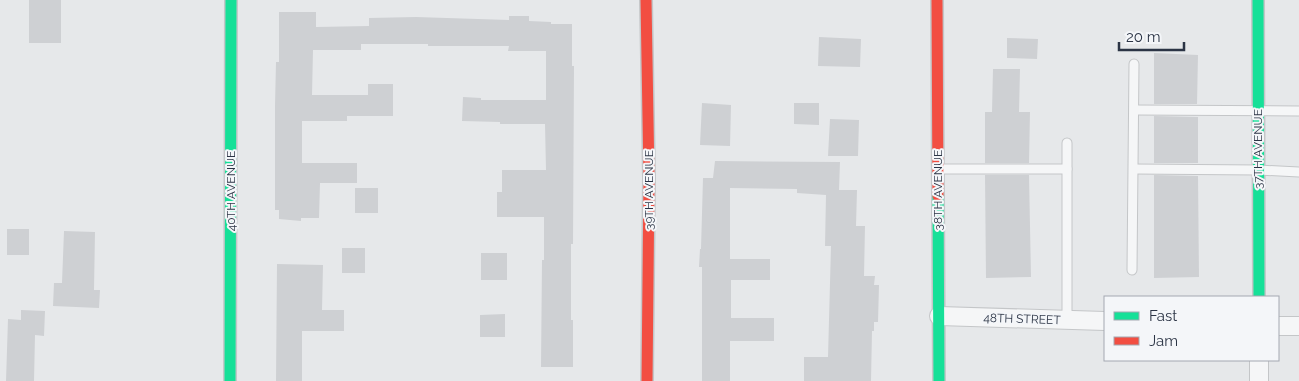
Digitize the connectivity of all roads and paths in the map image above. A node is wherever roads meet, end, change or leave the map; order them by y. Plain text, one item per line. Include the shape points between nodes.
1 (231, 0) edge
2 (646, 0) edge
3 (936, 0) edge
4 (1258, 0) edge
5 (1134, 64) dead end
6 (1135, 110) junction
7 (1258, 111) junction
8 (1299, 111) edge
9 (1066, 143) dead end
10 (938, 169) junction
11 (1066, 169) junction
12 (1134, 169) junction
13 (1258, 170) junction
14 (1299, 172) edge
15 (1132, 270) dead end
16 (1259, 296) edge
17 (939, 316) junction
18 (1066, 320) junction
19 (1104, 321) edge
20 (1279, 326) edge
21 (1299, 326) edge
22 (1259, 361) edge
23 (230, 381) edge
24 (647, 381) edge
25 (939, 381) edge
26 (1259, 381) edge

1 - 23 street, 40TH AVENUE
2 - 24 street, 39TH AVENUE via 649,178
3 - 10 street, 38TH AVENUE
4 - 7 street, 37TH AVENUE
5 - 6 lane
6 - 7 lane
6 - 12 lane
7 - 8 lane
7 - 13 street, 37TH AVENUE
9 - 11 lane
10 - 11 lane
10 - 17 street, 38TH AVENUE
11 - 18 lane
12 - 13 lane
12 - 15 lane
13 - 14 lane
13 - 16 street, 37TH AVENUE
17 - 18 street, 48TH STREET
17 - 25 street, 38TH AVENUE
18 - 19 street, 48TH STREET
20 - 21 street
22 - 26 street

